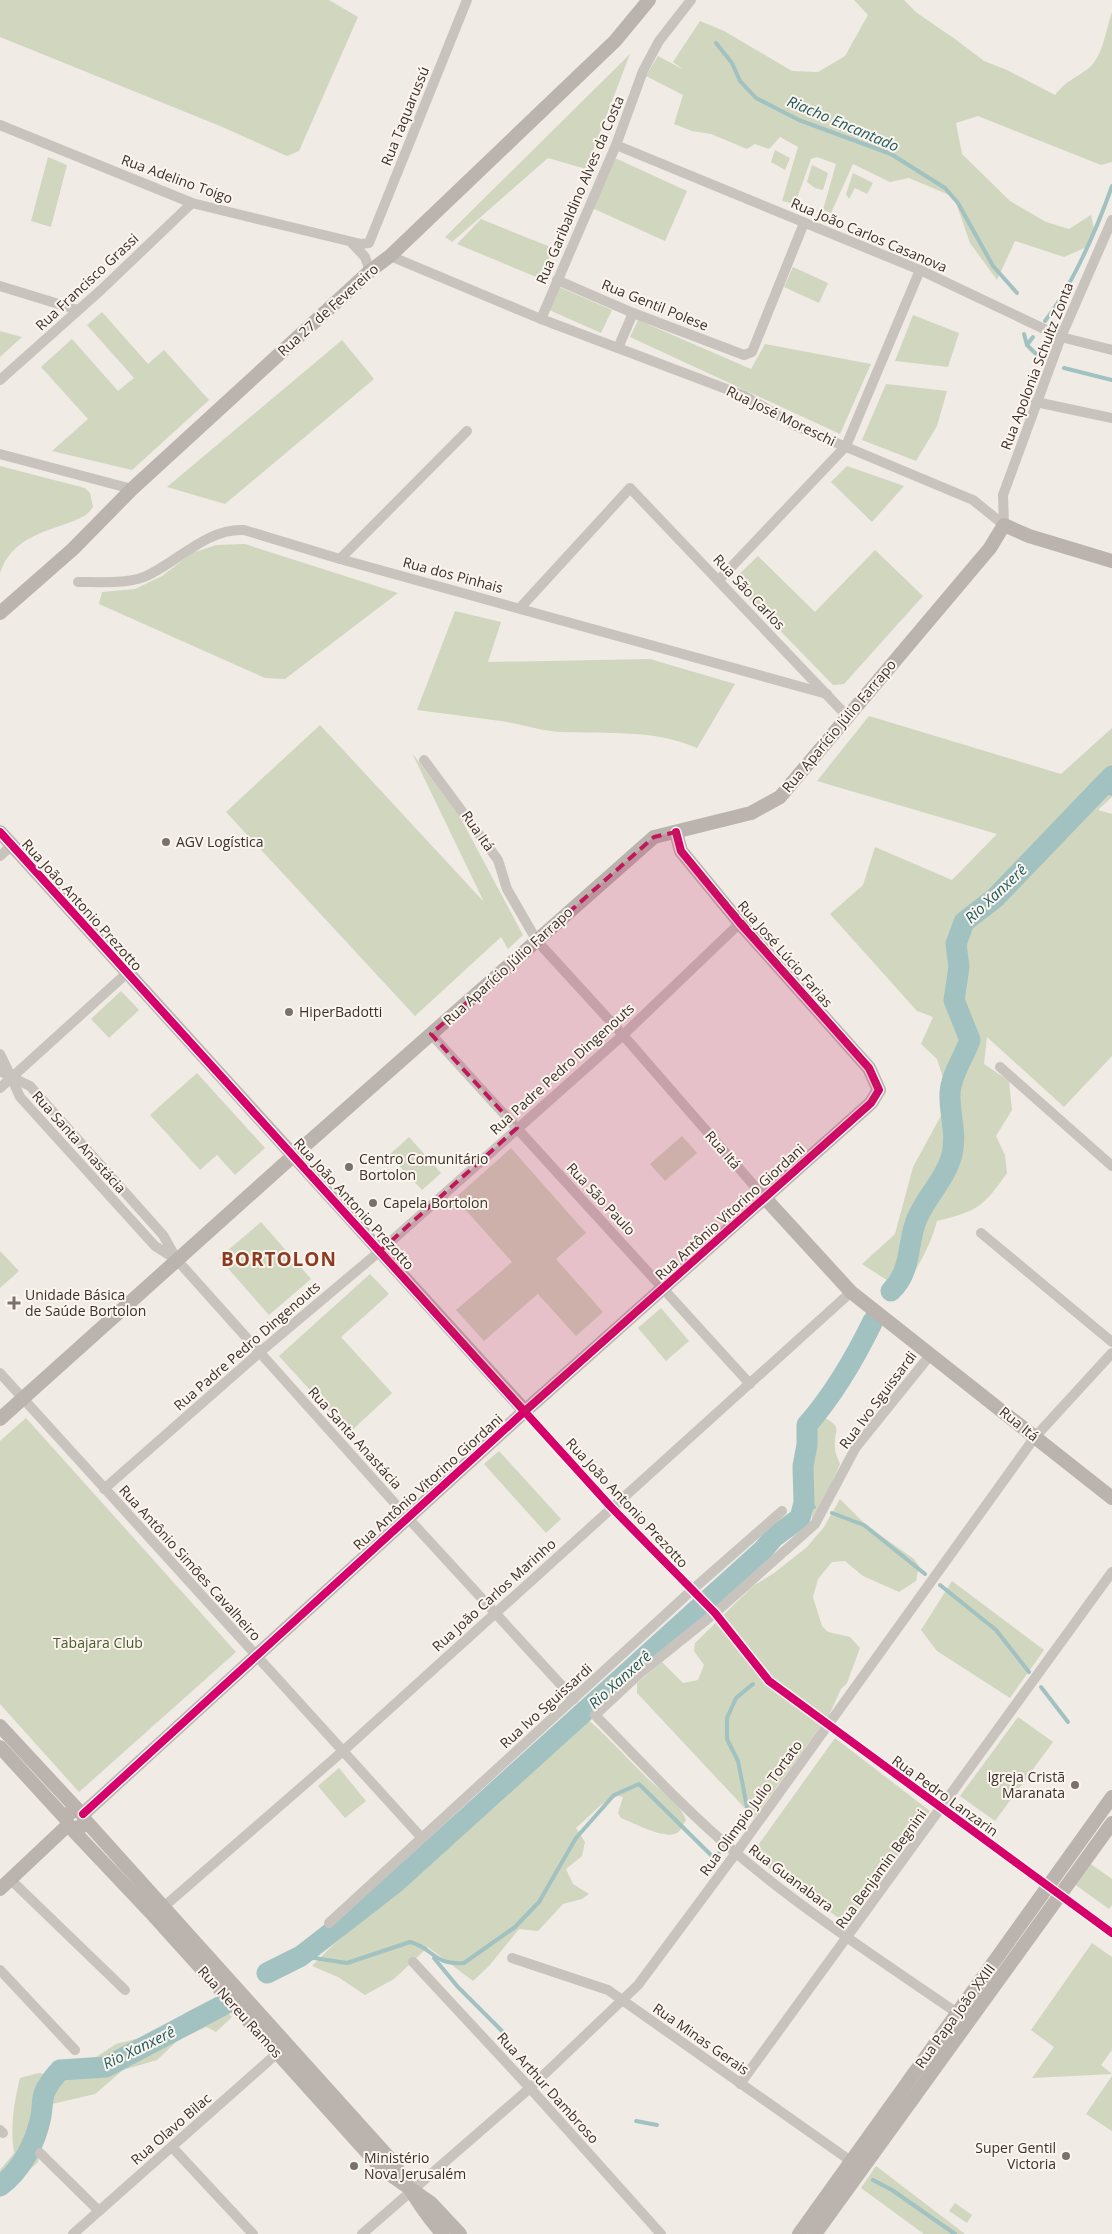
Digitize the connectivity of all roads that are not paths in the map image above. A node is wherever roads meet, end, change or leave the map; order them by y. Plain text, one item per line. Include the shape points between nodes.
1 (467, 0) edge
2 (649, 0) edge
3 (691, 0) edge
4 (0, 125) edge
5 (616, 145) junction
6 (192, 203) junction
7 (1112, 220) edge
8 (804, 223) junction
9 (350, 242) junction
10 (369, 243) joint
11 (390, 256) junction
12 (920, 270) junction
13 (370, 271) junction
14 (557, 280) junction
15 (0, 286) edge
16 (78, 310) junction
17 (633, 313) junction
18 (540, 319) junction
19 (1061, 336) junction
20 (618, 348) junction
21 (1112, 350) edge
22 (0, 380) edge
23 (1036, 402) junction
24 (1112, 418) edge
25 (467, 431) dead end
26 (846, 446) junction
27 (0, 454) edge
28 (132, 489) junction
29 (1004, 525) junction
30 (340, 559) junction
31 (1112, 560) edge
32 (1112, 567) edge
33 (719, 580) junction
34 (78, 582) dead end
35 (520, 608) junction
36 (0, 613) edge
37 (826, 694) junction
38 (847, 716) junction
39 (424, 760) dead end
40 (0, 832) edge
41 (676, 832) junction
42 (12, 845) junction
43 (0, 856) edge
44 (740, 923) junction
45 (537, 941) junction
46 (127, 973) junction
47 (431, 1034) junction
48 (623, 1035) junction
49 (0, 1054) edge
50 (1000, 1068) dead end
51 (0, 1071) edge
52 (12, 1077) junction
53 (0, 1088) edge
54 (880, 1090) joint
55 (63, 1124) junction
56 (517, 1128) junction
57 (53, 1133) junction
58 (293, 1156) junction
59 (100, 1165) junction
60 (1112, 1166) edge
61 (89, 1174) junction
62 (764, 1197) junction
63 (134, 1203) junction
64 (124, 1212) junction
65 (981, 1233) dead end
66 (380, 1251) junction
67 (177, 1260) junction
68 (665, 1288) junction
69 (851, 1292) junction
70 (1112, 1342) edge
71 (260, 1352) junction
72 (1112, 1353) edge
73 (931, 1354) junction
74 (0, 1373) edge
75 (750, 1384) junction
76 (23, 1399) junction
77 (525, 1411) junction
78 (0, 1419) edge
79 (1035, 1436) junction
80 (104, 1489) junction
81 (1112, 1498) edge
82 (611, 1507) junction
83 (782, 1511) dead end
84 (408, 1518) junction
85 (1112, 1572) edge
86 (695, 1593) junction
87 (496, 1612) junction
88 (715, 1613) junction
89 (256, 1655) junction
90 (574, 1699) junction
91 (594, 1715) joint
92 (0, 1726) edge
93 (828, 1726) junction
94 (0, 1747) edge
95 (343, 1751) junction
96 (32, 1760) junction
97 (20, 1769) junction
98 (1112, 1797) edge
99 (942, 1809) junction
100 (82, 1814) junction
101 (1100, 1814) junction
102 (1112, 1823) edge
103 (69, 1824) junction
104 (421, 1837) junction
105 (736, 1853) junction
106 (113, 1862) junction
107 (11, 1880) junction
108 (0, 1889) edge
109 (1055, 1889) junction
110 (159, 1912) junction
111 (329, 1923) dead end
112 (1112, 1933) edge
113 (848, 1938) junction
114 (512, 1958) dead end
115 (413, 1962) dead end
116 (0, 1970) edge
117 (125, 1990) dead end
118 (623, 2000) junction
119 (962, 2017) junction
120 (282, 2049) junction
121 (75, 2050) dead end
122 (740, 2084) junction
123 (530, 2088) junction
124 (172, 2147) junction
125 (40, 2153) dead end
126 (856, 2165) junction
127 (412, 2190) junction
128 (99, 2211) junction
129 (820, 2216) junction
130 (73, 2234) edge
131 (253, 2234) edge
132 (362, 2234) edge
133 (443, 2234) edge
134 (460, 2234) edge
135 (661, 2234) edge
136 (799, 2234) edge
137 (815, 2234) edge

1 - 10 street, Rua Taquarussú
2 - 11 street, Rua 27 de Fevereiro via 615,41
3 - 5 street, Rua Garibaldino Alves da Costa via 659,41 643,71
4 - 6 street, Rua Adelino Toigo
5 - 8 street, Rua João Carlos Casanova
5 - 14 street, Rua Garibaldino Alves da Costa
6 - 9 street, Rua Adelino Toigo
6 - 16 street, Rua Francisco Grassi
7 - 19 street, Rua Apolonia Schultz Zonta
8 - 12 street, Rua João Carlos Casanova
8 - 17 street, Rua Gentil Polese via 752,352 744,355
9 - 10 street, Rua Adelino Toigo
9 - 13 street via 366,257
11 - 13 street, Rua 27 de Fevereiro
11 - 18 street, Rua José Moreschi
12 - 19 street, Rua João Carlos Casanova
12 - 26 street
13 - 28 street, Rua 27 de Fevereiro
14 - 17 street, Rua Gentil Polese
14 - 18 street, Rua Garibaldino Alves da Costa
15 - 16 street
16 - 22 street, Rua Francisco Grassi
17 - 20 street
18 - 20 street, Rua José Moreschi
19 - 21 street, Rua João Carlos Casanova
19 - 23 street, Rua Apolonia Schultz Zonta
20 - 26 street, Rua José Moreschi via 745,396 796,426
23 - 24 street
23 - 29 street, Rua Apolonia Schultz Zonta via 1003,495
25 - 30 street
26 - 29 street, Rua José Moreschi via 972,500
26 - 33 street
27 - 28 street
28 - 36 street, Rua 27 de Fevereiro via 73,549
29 - 31 street, Rua José Moreschi via 1028,536
29 - 38 street, Rua Aparício Júlio Farrapo via 990,548
30 - 34 street, Rua dos Pinhais via 233,529 202,542 142,577
30 - 35 street, Rua dos Pinhais
31 - 32 street
33 - 35 street, Rua São Carlos via 630,488
33 - 37 street, Rua São Carlos
35 - 37 street, Rua dos Pinhais
37 - 38 street, Rua São Carlos
38 - 41 street, Rua Aparício Júlio Farrapo via 780,797 751,813
39 - 45 street, Rua Itá via 498,860 507,889
40 - 42 street, Rua João Antonio Prezotto
41 - 44 street, Rua José Lúcio Farias via 680,851
41 - 45 street, Rua Aparício Júlio Farrapo via 654,837
42 - 43 street
42 - 46 street, Rua João Antonio Prezotto
44 - 48 street, Rua Padre Pedro Dingenouts
44 - 54 street, Rua José Lúcio Farias via 869,1068
45 - 47 street, Rua Aparício Júlio Farrapo
45 - 48 street, Rua Itá
46 - 52 street
46 - 58 street, Rua João Antonio Prezotto
47 - 56 street, Rua São Paulo
47 - 58 street, Rua Aparício Júlio Farrapo
48 - 56 street, Rua Padre Pedro Dingenouts
48 - 62 street, Rua Itá
49 - 52 street, Rua Santa Anastácia
50 - 60 street
51 - 52 street, Rua Santa Anastácia
52 - 53 street
52 - 55 street, Rua Santa Anastácia via 30,1086
52 - 57 street, Rua Santa Anastácia via 20,1097
54 - 62 street, Rua Antônio Vitorino Giordani via 871,1103
55 - 57 street
55 - 59 street, Rua Santa Anastácia
56 - 66 street, Rua Padre Pedro Dingenouts
56 - 68 street, Rua São Paulo
57 - 61 street, Rua Santa Anastácia
58 - 66 street, Rua João Antonio Prezotto
58 - 67 street, Rua Aparício Júlio Farrapo
59 - 61 street
59 - 63 street, Rua Santa Anastácia
61 - 64 street, Rua Santa Anastácia
62 - 68 street, Rua Antônio Vitorino Giordani
62 - 69 street, Rua Itá
63 - 64 street
63 - 67 street, Rua Santa Anastácia via 163,1235
64 - 67 street, Rua Santa Anastácia via 155,1246
65 - 70 street
66 - 71 street, Rua Padre Pedro Dingenouts
66 - 77 street, Rua João Antonio Prezotto
67 - 71 street, Rua Santa Anastácia
67 - 76 street, Rua Aparício Júlio Farrapo
68 - 75 street, Rua São Paulo
68 - 77 street, Rua Antônio Vitorino Giordani
69 - 73 street, Rua Itá
69 - 75 street, Rua João Carlos Marinho
71 - 80 street, Rua Padre Pedro Dingenouts
71 - 84 street, Rua Santa Anastácia
72 - 79 street, Rua Olimpio Julio Tortato
73 - 79 street, Rua Itá
73 - 88 street, Rua Ivo Sguissardi via 856,1447 815,1524
74 - 76 street, Rua Antônio Simões Cavalheiro
75 - 82 street, Rua João Carlos Marinho
76 - 78 street, Rua Aparício Júlio Farrapo
76 - 80 street, Rua Antônio Simões Cavalheiro
77 - 82 street, Rua João Antonio Prezotto
77 - 84 street, Rua Antônio Vitorino Giordani
79 - 81 street, Rua Itá
79 - 93 street, Rua Olimpio Julio Tortato
80 - 89 street, Rua Antônio Simões Cavalheiro
82 - 86 street, Rua João Antonio Prezotto
82 - 87 street, Rua João Carlos Marinho
83 - 86 street, Rua Ivo Sguissardi
84 - 87 street, Rua Santa Anastácia
84 - 89 street, Rua Antônio Vitorino Giordani
85 - 99 street, Rua Benjamin Begnini
86 - 88 street, Rua João Antonio Prezotto
86 - 90 street, Rua Ivo Sguissardi
87 - 90 street, Rua Santa Anastácia
87 - 95 street, Rua João Carlos Marinho
88 - 91 street, Rua Ivo Sguissardi
88 - 93 street, Rua Pedro Lanzarin via 769,1681
89 - 95 street, Rua Antônio Simões Cavalheiro
89 - 100 street, Rua Antônio Vitorino Giordani
90 - 104 street, Rua Ivo Sguissardi
91 - 105 street, Rua Guanabara via 695,1817
92 - 96 street, Rua Nereu Ramos
93 - 99 street, Rua Pedro Lanzarin
93 - 105 street, Rua Olimpio Julio Tortato
94 - 97 street, Rua Nereu Ramos
95 - 104 street, Rua Antônio Simões Cavalheiro
95 - 110 street, Rua João Carlos Marinho
96 - 97 street
96 - 100 street, Rua Nereu Ramos
97 - 103 street, Rua Nereu Ramos
98 - 101 street, Rua Papa João XXIII
99 - 109 street, Rua Pedro Lanzarin
99 - 113 street, Rua Benjamin Begnini
100 - 103 street, Rua Antônio Vitorino Giordani via 81,1827
100 - 106 street, Rua Nereu Ramos
101 - 102 street
101 - 109 street, Rua Papa João XXIII
102 - 109 street, Rua Papa João XXIII
103 - 106 street, Rua Nereu Ramos
103 - 107 street
104 - 111 street, Rua Ivo Sguissardi
105 - 113 street, Rua Guanabara
105 - 118 street, Rua Olimpio Julio Tortato via 638,1986
106 - 110 street, Rua Nereu Ramos
107 - 108 street
107 - 117 street
109 - 112 street, Rua Pedro Lanzarin
109 - 119 street, Rua Papa João XXIII
110 - 120 street, Rua Nereu Ramos
113 - 119 street, Rua Guanabara
113 - 122 street, Rua Benjamin Begnini
114 - 118 street, Rua Minas Gerais via 608,1990
115 - 123 street, Rua Arthur Dambroso
116 - 121 street
118 - 122 street, Rua Minas Gerais
118 - 123 street, Rua Olimpio Julio Tortato
119 - 126 street, Rua Papa João XXIII
120 - 124 street, Rua Olavo Bilac
120 - 127 street, Rua Nereu Ramos via 356,2130 382,2169
122 - 126 street, Rua Minas Gerais
123 - 127 street, Rua Olimpio Julio Tortato
123 - 135 street, Rua Arthur Dambroso
124 - 128 street, Rua Olavo Bilac
124 - 131 street
125 - 128 street
126 - 129 street, Rua Papa João XXIII
127 - 132 street, Rua Olimpio Julio Tortato
127 - 133 street, Rua Nereu Ramos via 424,2213
127 - 134 street, Rua Nereu Ramos via 431,2203
128 - 130 street, Rua Olavo Bilac
129 - 136 street, Rua Papa João XXIII
129 - 137 street, Rua Papa João XXIII

